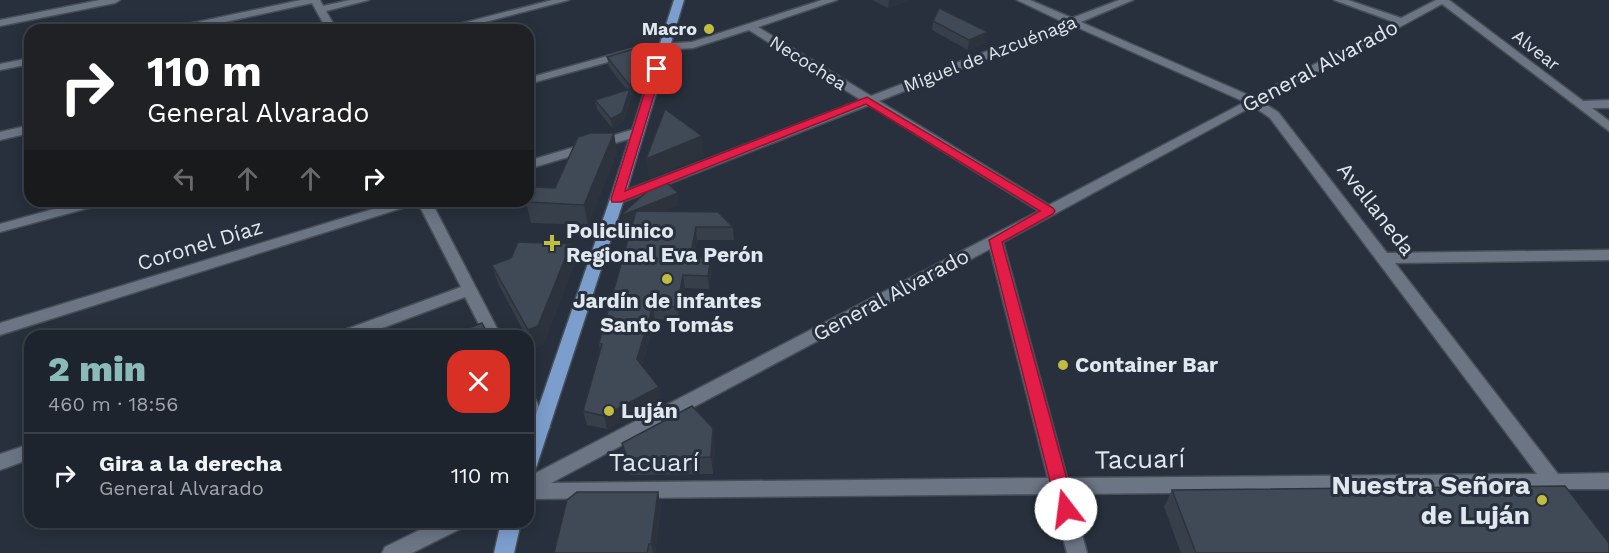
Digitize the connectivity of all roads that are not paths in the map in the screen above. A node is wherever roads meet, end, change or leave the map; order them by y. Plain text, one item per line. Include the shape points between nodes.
1 (115, 0) edge
2 (364, 0) edge
3 (564, 0) edge
4 (679, 0) edge
5 (832, 0) edge
6 (1022, 0) edge
7 (1128, 0) edge
8 (1339, 0) edge
9 (1443, 0) edge
10 (317, 3) edge
11 (1402, 22) junction
12 (0, 23) edge
13 (1071, 23) junction
14 (206, 24) edge
15 (329, 24) edge
16 (466, 24) edge
17 (751, 27) junction
18 (664, 48) junction
19 (24, 62) edge
20 (0, 67) edge
21 (534, 79) edge
22 (867, 100) junction
23 (1253, 101) junction
24 (1609, 104) edge
25 (1580, 105) junction
26 (1609, 127) edge
27 (24, 130) edge
28 (638, 132) junction
29 (0, 136) edge
30 (534, 163) edge
31 (617, 199) junction
32 (76, 207) edge
33 (394, 207) edge
34 (427, 207) edge
35 (1049, 211) junction
36 (0, 228) edge
37 (995, 240) junction
38 (1609, 255) edge
39 (1384, 258) junction
40 (469, 291) junction
41 (0, 329) edge
42 (362, 330) edge
43 (490, 330) edge
44 (534, 414) edge
45 (541, 427) junction
46 (534, 447) edge
47 (24, 453) edge
48 (0, 462) edge
49 (1553, 481) junction
50 (1609, 481) edge
51 (534, 485) edge
52 (1060, 487) junction
53 (534, 488) edge
54 (1567, 499) edge
55 (443, 528) edge
56 (510, 528) edge
57 (392, 553) edge
58 (504, 553) edge
59 (1077, 553) edge

1 - 12 street
2 - 10 street
3 - 16 street
4 - 18 main road
5 - 17 street
6 - 13 street, Avellaneda
7 - 13 street, Miguel de Azcuénaga
8 - 11 street
9 - 11 street, General Alvarado
9 - 25 street, Alvear
10 - 14 street
10 - 15 street
11 - 23 street, General Alvarado
13 - 22 street, Miguel de Azcuénaga
13 - 23 street, Avellaneda
17 - 18 street via 693,45
17 - 22 street, Necochea
18 - 21 street via 647,48
18 - 28 main road
19 - 20 street
22 - 31 street, Miguel de Azcuénaga
22 - 35 street, Necochea
23 - 35 street, General Alvarado
23 - 39 street, Avellaneda via 1274,115
24 - 25 street
25 - 26 street, Alvear
27 - 29 street
28 - 30 street
28 - 31 main road
31 - 45 main road
32 - 36 street
33 - 41 street, Coronel Díaz
34 - 40 street
35 - 37 street, General Alvarado
37 - 51 street, General Alvarado
37 - 52 street
38 - 39 street
39 - 49 street, Avellaneda
40 - 42 street
40 - 43 street
44 - 45 street
45 - 46 main road
47 - 48 street
49 - 50 street, Tacuarí
49 - 52 street, Tacuarí
49 - 54 street, Avellaneda
52 - 53 street, Tacuarí
52 - 59 street
55 - 57 street
56 - 58 main road

